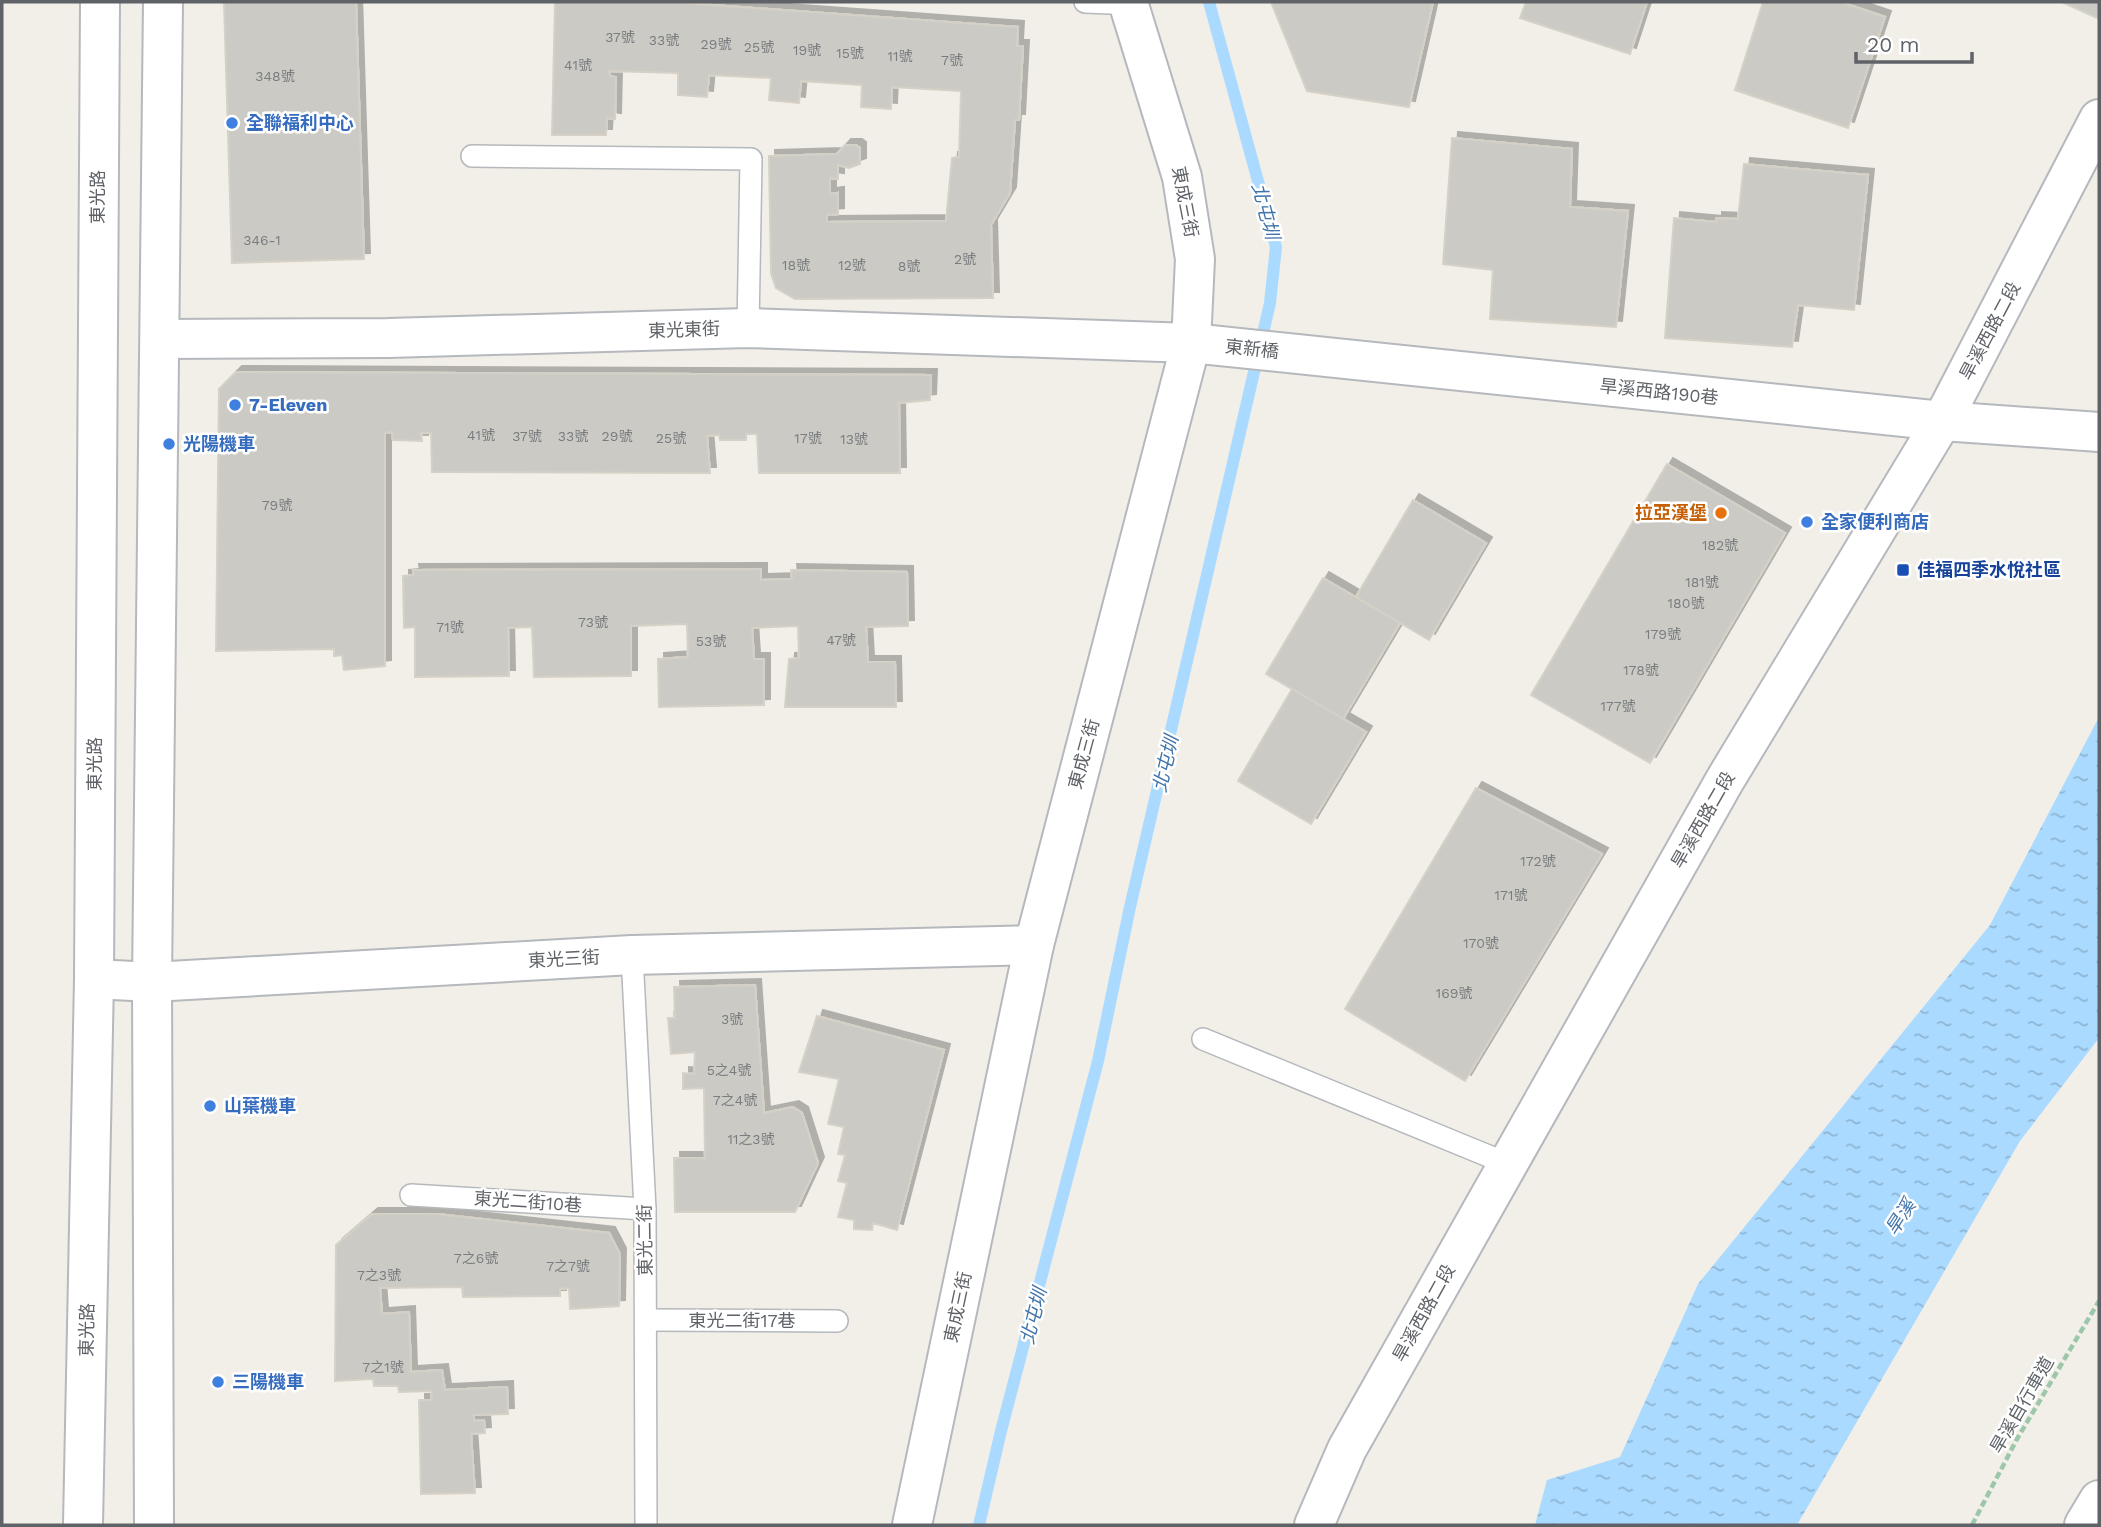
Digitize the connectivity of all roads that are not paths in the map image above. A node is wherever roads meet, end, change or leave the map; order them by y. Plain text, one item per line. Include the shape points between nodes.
1 (100, 2) edge
2 (163, 2) edge
3 (1085, 2) edge
4 (1135, 3) edge
5 (2099, 119) edge
6 (472, 156) dead end
7 (748, 328) junction
8 (160, 339) junction
9 (1200, 344) junction
10 (1296, 354) joint
11 (1942, 421) junction
12 (2099, 432) edge
13 (1034, 946) junction
14 (632, 955) junction
15 (94, 979) junction
16 (152, 982) junction
17 (1203, 1039) dead end
18 (1508, 1164) junction
19 (411, 1195) dead end
20 (645, 1209) junction
21 (647, 1320) junction
22 (837, 1321) dead end
23 (2099, 1500) edge
24 (83, 1525) edge
25 (146, 1525) edge
26 (153, 1525) edge
27 (168, 1525) edge
28 (646, 1525) edge
29 (912, 1525) edge
30 (1314, 1525) edge
31 (2084, 1525) edge

1 - 15 street, 東光路
2 - 8 street
3 - 4 lane
4 - 9 street, 東成三街 via 1182,177 1195,259
5 - 11 street, 旱溪西路二段
6 - 7 lane via 751,159
7 - 8 street, 東光東街
7 - 9 street, 東光東街
8 - 16 street
9 - 10 street, 東新橋
9 - 13 street, 東成三街
10 - 11 street, 旱溪西路190巷
11 - 12 street, 旱溪西路190巷
11 - 18 street, 旱溪西路二段 via 1725,780
13 - 14 street, 東光三街
13 - 29 street, 東成三街
14 - 16 street, 東光三街
14 - 20 lane, 東光二街
15 - 16 street, 東光三街
15 - 24 street, 東光路
16 - 26 street
17 - 18 lane
18 - 30 street, 旱溪西路二段 via 1347,1449
19 - 20 lane, 東光二街10巷
20 - 21 lane, 東光二街
21 - 22 lane, 東光二街17巷
21 - 28 lane, 東光二街
23 - 31 street
25 - 26 street
26 - 27 street

